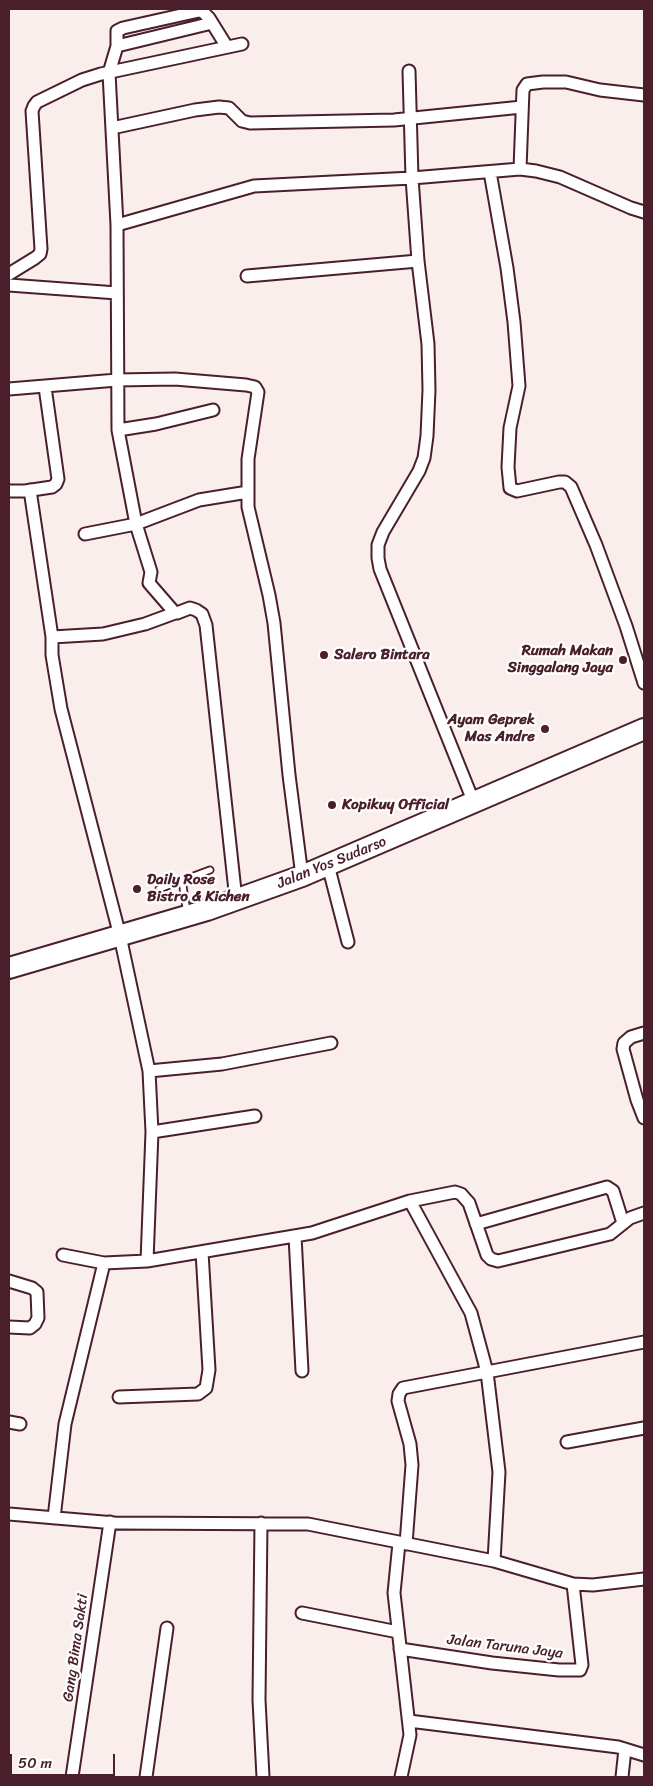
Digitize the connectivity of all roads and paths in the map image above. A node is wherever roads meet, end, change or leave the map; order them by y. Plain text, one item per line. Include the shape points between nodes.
1 (212, 23) junction
2 (242, 44) dead end
3 (117, 46) junction
4 (227, 47) junction
5 (409, 71) dead end
6 (109, 73) junction
7 (644, 95) edge
8 (522, 107) junction
9 (410, 118) junction
10 (112, 128) junction
11 (520, 169) junction
12 (490, 172) junction
13 (412, 178) junction
14 (644, 212) edge
15 (117, 225) junction
16 (418, 261) junction
17 (9, 274) edge
18 (247, 276) dead end
19 (9, 285) edge
20 (117, 293) junction
21 (117, 380) junction
22 (45, 387) junction
23 (9, 389) edge
24 (213, 410) dead end
25 (118, 430) junction
26 (30, 490) junction
27 (9, 491) edge
28 (248, 492) junction
29 (136, 524) junction
30 (85, 534) dead end
31 (175, 613) junction
32 (52, 637) junction
33 (644, 683) edge
34 (644, 729) edge
35 (474, 803) junction
36 (328, 866) junction
37 (210, 870) dead end
38 (302, 876) junction
39 (182, 880) junction
40 (159, 889) dead end
41 (236, 900) junction
42 (188, 916) junction
43 (120, 936) junction
44 (348, 942) dead end
45 (9, 968) edge
46 (644, 1033) edge
47 (331, 1043) dead end
48 (149, 1071) junction
49 (255, 1116) dead end
50 (644, 1118) edge
51 (152, 1132) junction
52 (410, 1201) junction
53 (644, 1213) edge
54 (623, 1223) junction
55 (476, 1224) junction
56 (295, 1236) junction
57 (202, 1252) junction
58 (63, 1255) dead end
59 (147, 1261) junction
60 (104, 1263) junction
61 (9, 1281) edge
62 (9, 1327) edge
63 (644, 1342) edge
64 (302, 1371) dead end
65 (487, 1372) junction
66 (119, 1397) dead end
67 (644, 1428) edge
68 (567, 1442) dead end
69 (9, 1514) edge
70 (54, 1518) junction
71 (110, 1522) junction
72 (261, 1523) junction
73 (402, 1543) junction
74 (494, 1561) junction
75 (644, 1579) edge
76 (573, 1584) junction
77 (302, 1613) dead end
78 (167, 1628) dead end
79 (398, 1632) junction
80 (400, 1648) junction
81 (409, 1721) junction
82 (625, 1749) junction
83 (644, 1755) edge
84 (72, 1777) edge
85 (146, 1777) edge
86 (263, 1777) edge
87 (401, 1777) edge
88 (622, 1777) edge

1 - 3 street
1 - 3 street via 199,11 122,28 118,32
1 - 4 street
2 - 4 street
3 - 6 street
4 - 6 street
5 - 9 street
6 - 10 street
6 - 17 street via 82,80 34,106 41,249 36,258
7 - 8 street via 566,82 542,82 524,86
8 - 9 street
8 - 11 street
9 - 10 street via 250,123 242,122 229,108 219,106
9 - 13 street
10 - 15 street
11 - 12 street
11 - 14 street via 560,176
12 - 13 street
12 - 33 street via 508,277 519,386 510,428 510,488 517,491 559,482 571,487 596,545
13 - 15 street via 254,186
13 - 16 street
15 - 20 street
16 - 18 street
16 - 35 street via 428,344 426,448 419,471 383,532 378,558
19 - 20 street
20 - 21 street
21 - 22 street
21 - 25 street
21 - 28 street via 175,378 255,387 258,392 248,459
22 - 23 street
22 - 26 street via 58,479 52,486
24 - 25 street
25 - 29 street
26 - 27 street
26 - 32 street
28 - 29 street via 199,500
28 - 38 street via 248,507 274,623
29 - 30 street
29 - 31 street via 151,572 148,583
31 - 32 street via 103,634
31 - 41 street via 190,608 196,610 202,614 206,625
32 - 43 street via 61,708
34 - 35 highway, Jalan Yos Sudarso
35 - 36 highway, Jalan Yos Sudarso
36 - 38 highway, Jalan Yos Sudarso
36 - 44 street
37 - 39 lane
38 - 41 highway, Jalan Yos Sudarso
39 - 40 lane
39 - 42 lane
41 - 42 highway, Jalan Yos Sudarso
42 - 43 highway, Jalan Yos Sudarso
43 - 45 highway, Jalan Yos Sudarso
43 - 48 street
46 - 50 street via 631,1037 623,1049
47 - 48 street via 222,1064
48 - 51 street
49 - 51 street
51 - 59 street
52 - 55 street via 449,1192 461,1194 469,1203
52 - 56 street via 328,1229
52 - 65 street via 471,1313
53 - 54 street
54 - 55 street via 613,1191 607,1187
54 - 55 street via 614,1232 601,1237 498,1260 487,1255
56 - 57 street
56 - 64 street
57 - 59 street
57 - 66 street via 209,1370 206,1388 198,1394
58 - 60 street
59 - 60 street
60 - 70 street via 65,1424
61 - 62 street via 36,1292 38,1318 30,1328
63 - 65 street
65 - 73 street via 410,1386 399,1394 412,1465
65 - 74 street via 499,1472
67 - 68 street
69 - 70 street
70 - 71 street
71 - 72 street
71 - 84 street, Gang Bima Sakti
72 - 73 street via 314,1524
72 - 86 street via 259,1700
73 - 74 street
73 - 79 street via 394,1593
74 - 76 street
75 - 76 street
76 - 80 street, Jalan Taruna Jaya via 580,1670 492,1663
77 - 79 street
78 - 85 street
79 - 80 street
80 - 81 street
81 - 82 street
81 - 87 street via 409,1742
82 - 83 street
82 - 88 street

